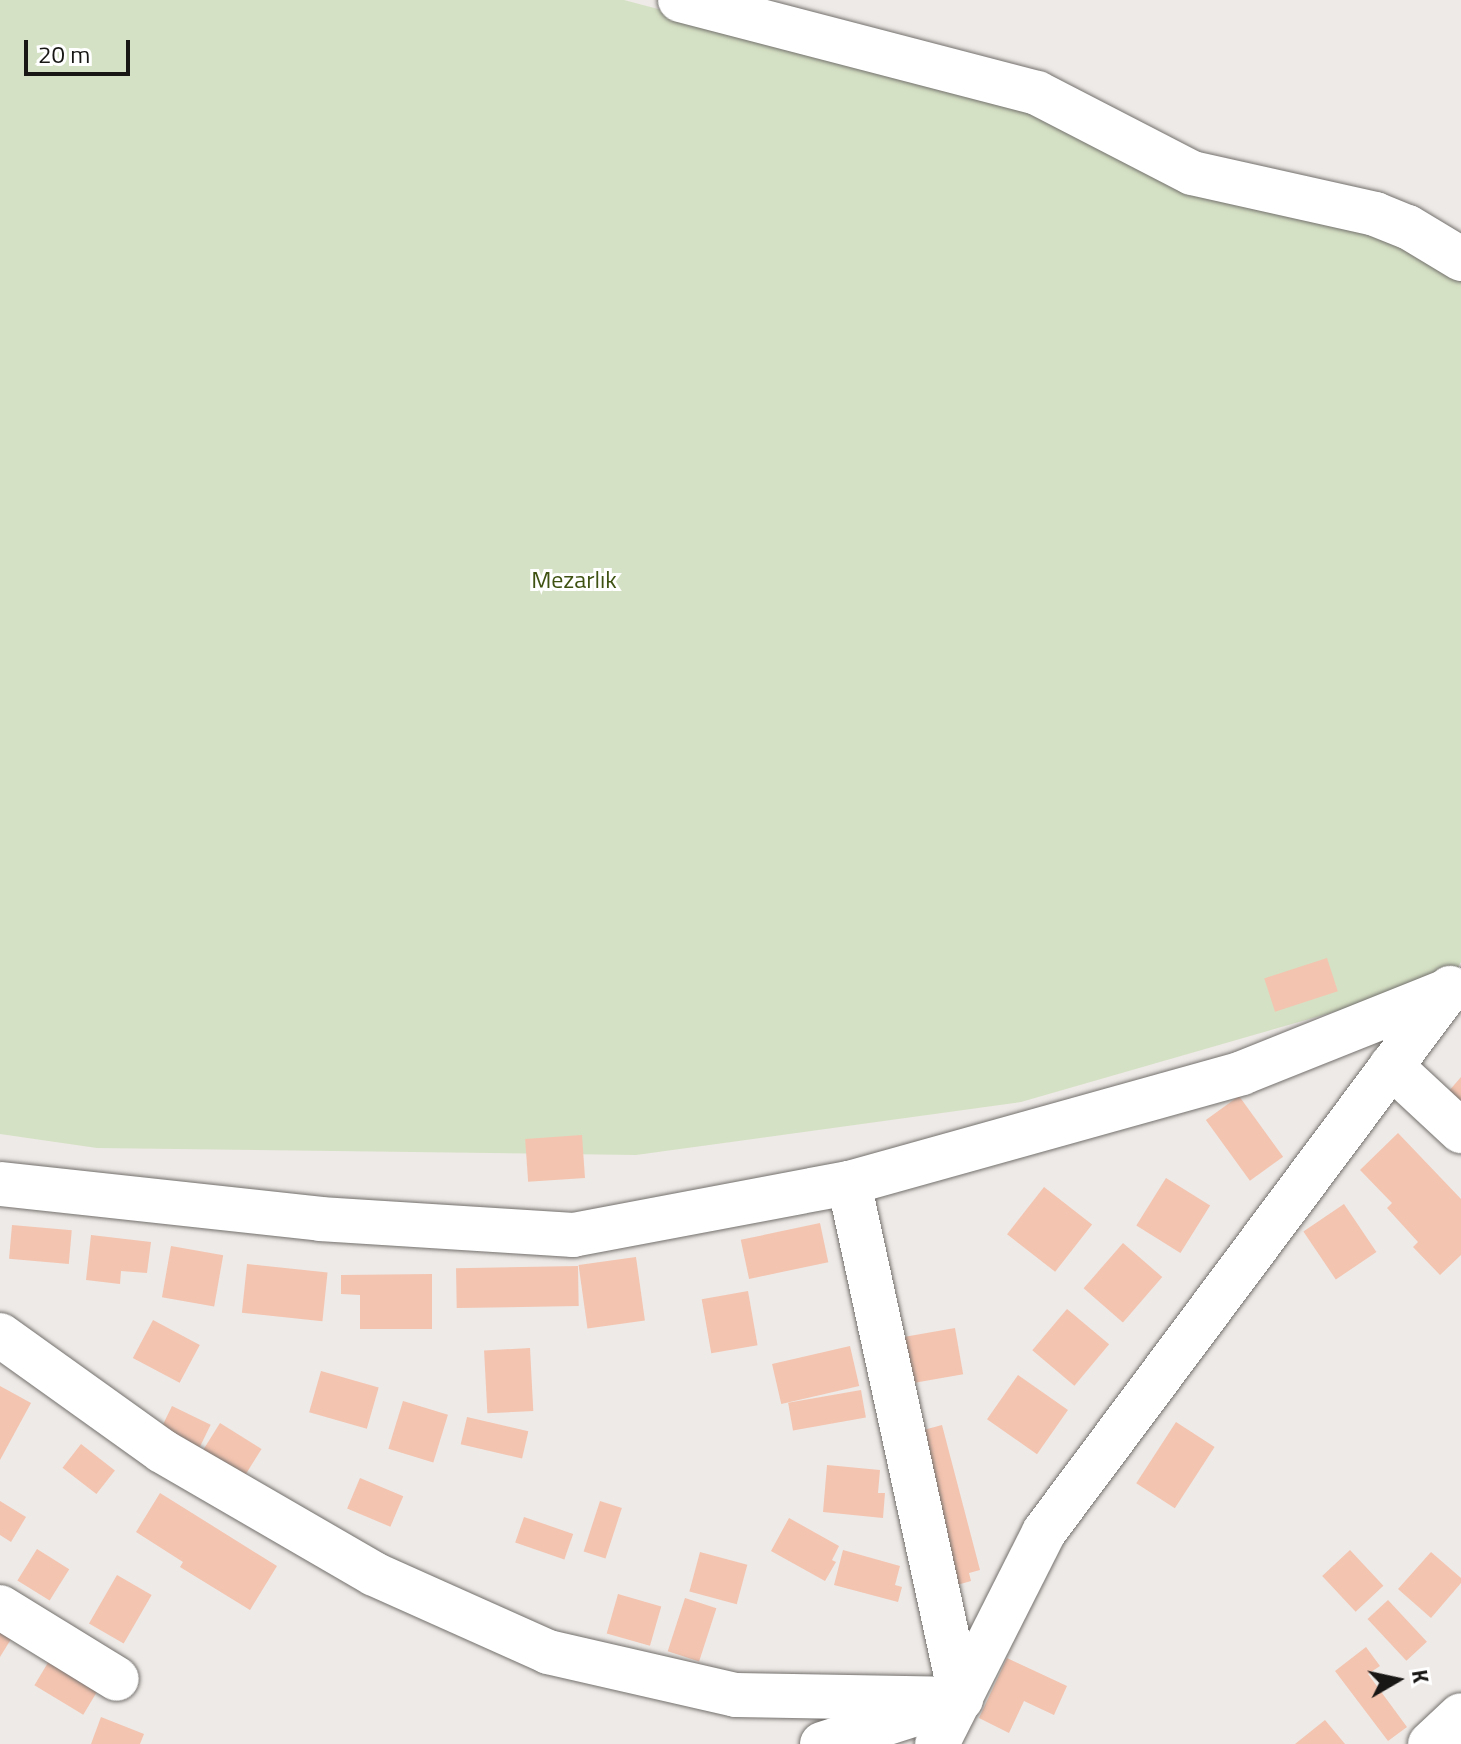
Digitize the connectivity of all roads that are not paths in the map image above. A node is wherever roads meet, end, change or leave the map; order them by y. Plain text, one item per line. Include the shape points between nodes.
1 (680, 0) edge
2 (1461, 259) edge
3 (1455, 981) edge
4 (1391, 1066) junction
5 (1461, 1131) edge
6 (849, 1183) junction
7 (0, 1184) edge
8 (0, 1335) edge
9 (0, 1607) edge
10 (117, 1679) dead end
11 (961, 1699) junction
12 (1461, 1715) edge
13 (822, 1744) edge
14 (937, 1744) edge
15 (1430, 1744) edge

1 - 2 street via 1037,93 1192,173 1375,214
3 - 4 street
3 - 6 street via 1242,1073
4 - 5 street
4 - 11 street via 1044,1532
6 - 7 street via 573,1235 320,1219
6 - 11 street
8 - 11 street via 162,1451 360,1566 548,1652 736,1695
9 - 10 street
11 - 13 street
11 - 14 street
12 - 15 street

